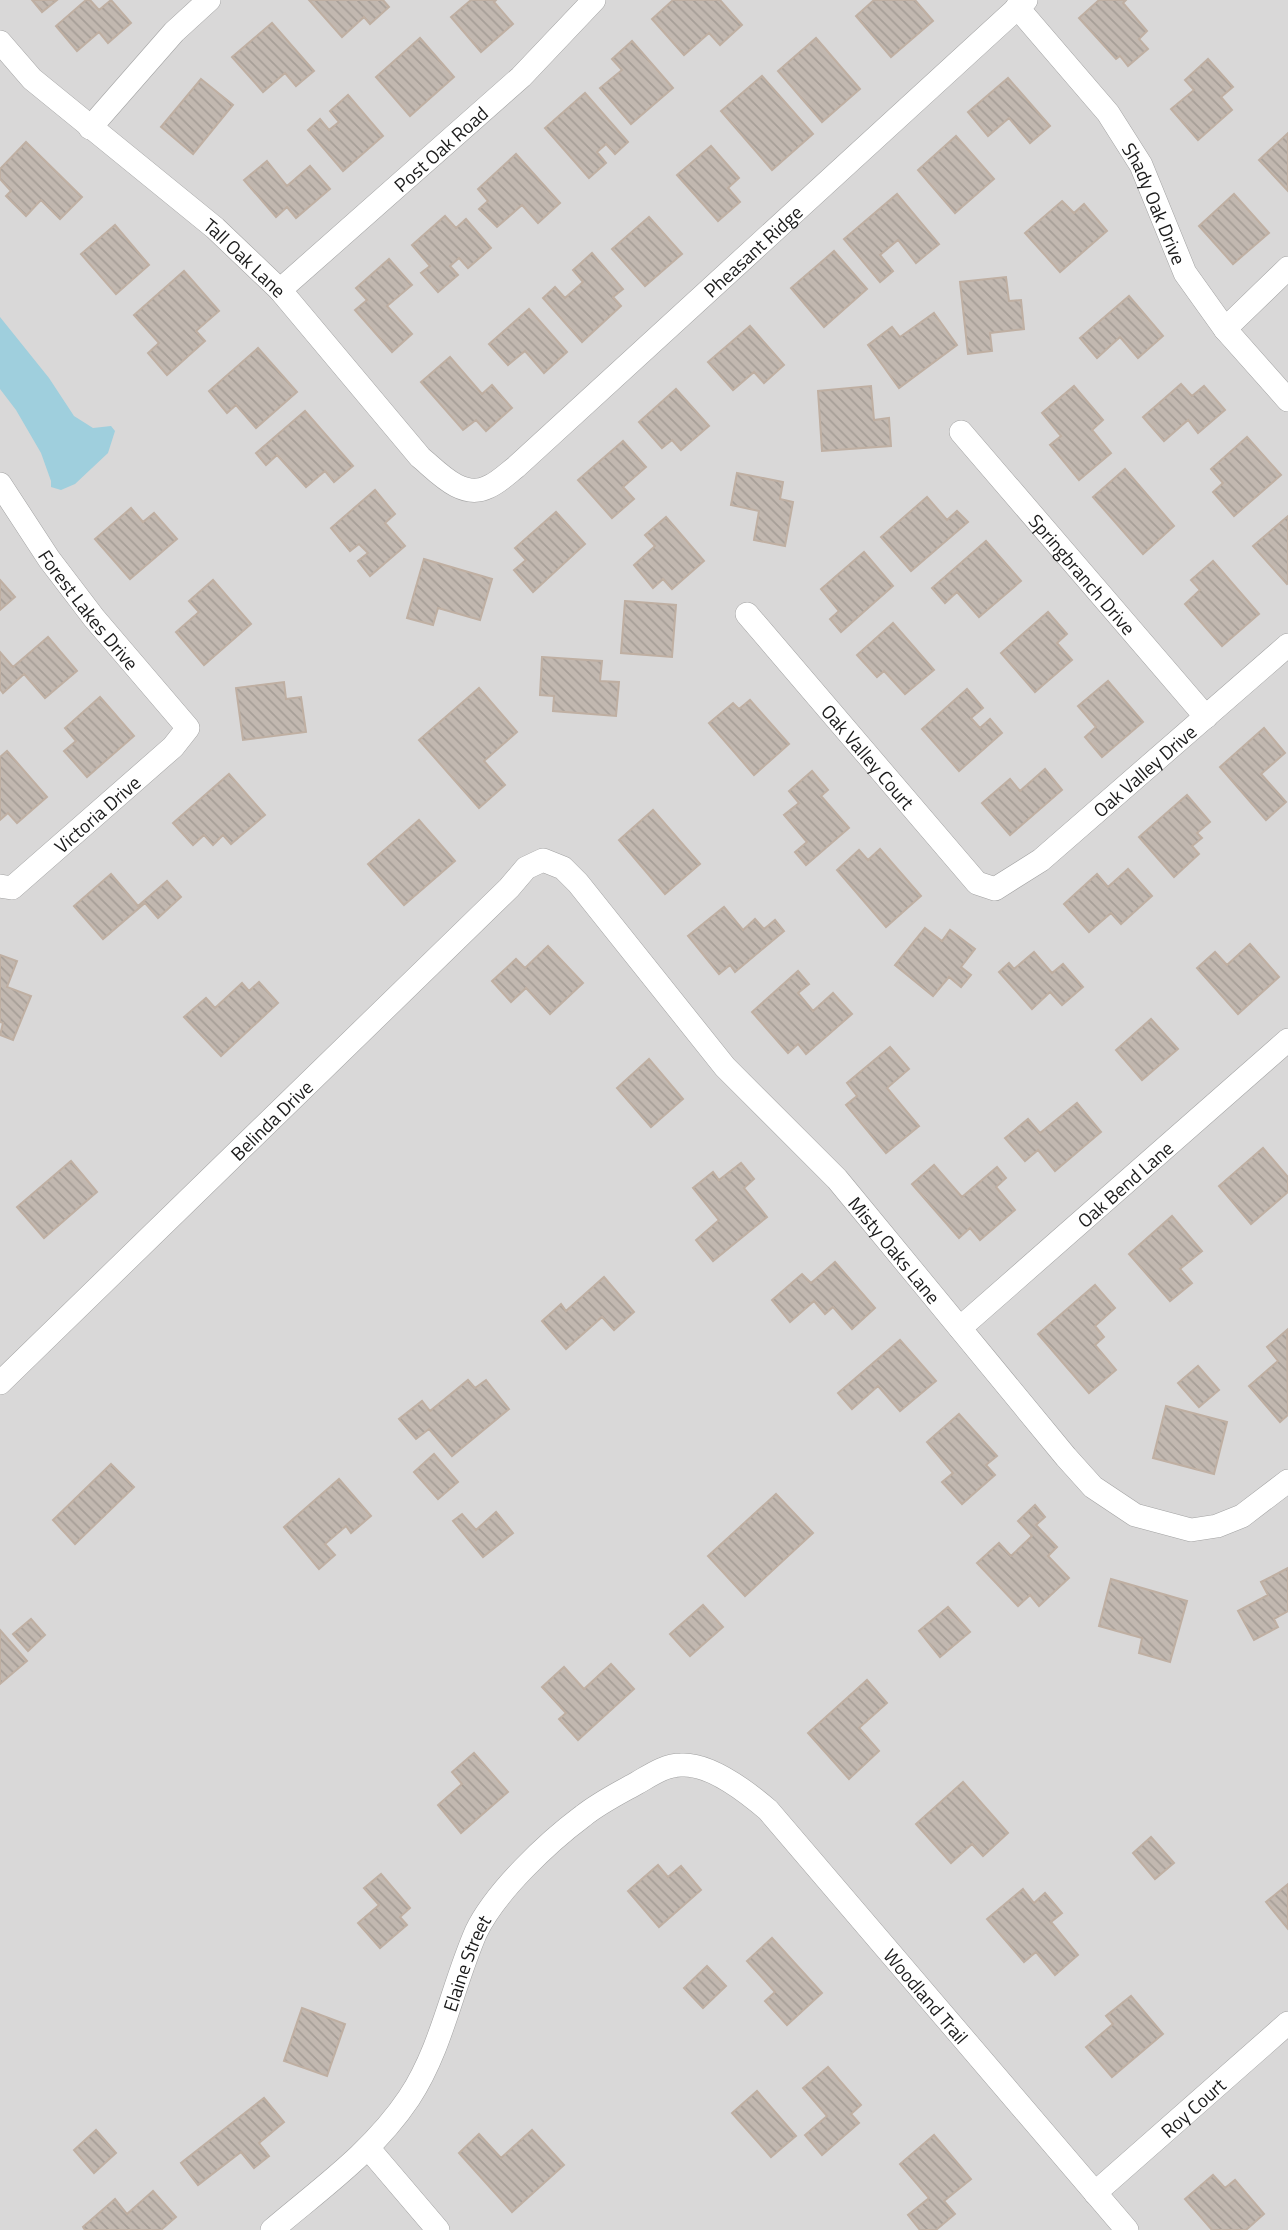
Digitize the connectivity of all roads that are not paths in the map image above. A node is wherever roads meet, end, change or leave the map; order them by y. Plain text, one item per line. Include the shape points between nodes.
1 (209, 0) edge
2 (594, 0) edge
3 (1022, 4) edge
4 (0, 41) edge
5 (90, 128) junction
6 (1288, 268) edge
7 (280, 290) junction
8 (1225, 329) junction
9 (1288, 400) edge
10 (961, 432) dead end
11 (0, 484) edge
12 (472, 490) joint
13 (747, 614) dead end
14 (1288, 645) edge
15 (1206, 717) junction
16 (188, 728) joint
17 (543, 860) joint
18 (0, 886) edge
19 (995, 889) joint
20 (1288, 1040) edge
21 (960, 1328) junction
22 (0, 1383) edge
23 (1288, 1481) edge
24 (715, 1775) joint
25 (1288, 2023) edge
26 (369, 2149) junction
27 (1095, 2193) junction
28 (272, 2230) edge
29 (438, 2230) edge
30 (1127, 2230) edge

1 - 5 street via 174,32
2 - 7 street, Post Oak Road via 521,77
3 - 8 street, Shady Oak Drive via 1108,113 1142,165 1185,273
3 - 12 street, Pheasant Ridge via 516,467 490,487
4 - 5 street, Tall Oak Lane via 32,79
5 - 7 street, Tall Oak Lane via 215,228
6 - 8 street
7 - 12 street, Tall Oak Lane via 420,457 446,479
8 - 9 street, Shady Oak Drive
10 - 15 street, Springbranch Drive
11 - 16 street, Forest Lakes Drive via 94,618
13 - 19 street, Oak Valley Court via 977,883
14 - 15 street, Oak Valley Drive
15 - 19 street, Oak Valley Drive via 1041,860
16 - 18 street, Victoria Drive via 173,747 12,888
17 - 21 street, Misty Oaks Lane via 578,883 725,1067 837,1179
17 - 22 street, Belinda Drive via 526,868
20 - 21 street, Oak Bend Lane
21 - 23 street, Misty Oaks Lane via 1093,1487 1135,1515 1191,1530 1217,1526 1242,1516
24 - 26 street, Elaine Street via 695,1766 663,1769 583,1815 527,1866 477,1930 428,2067
24 - 27 street, Woodland Trail via 741,1787 768,1810
25 - 27 street, Roy Court
26 - 28 street, Elaine Street
26 - 29 street
27 - 30 street, Woodland Trail

